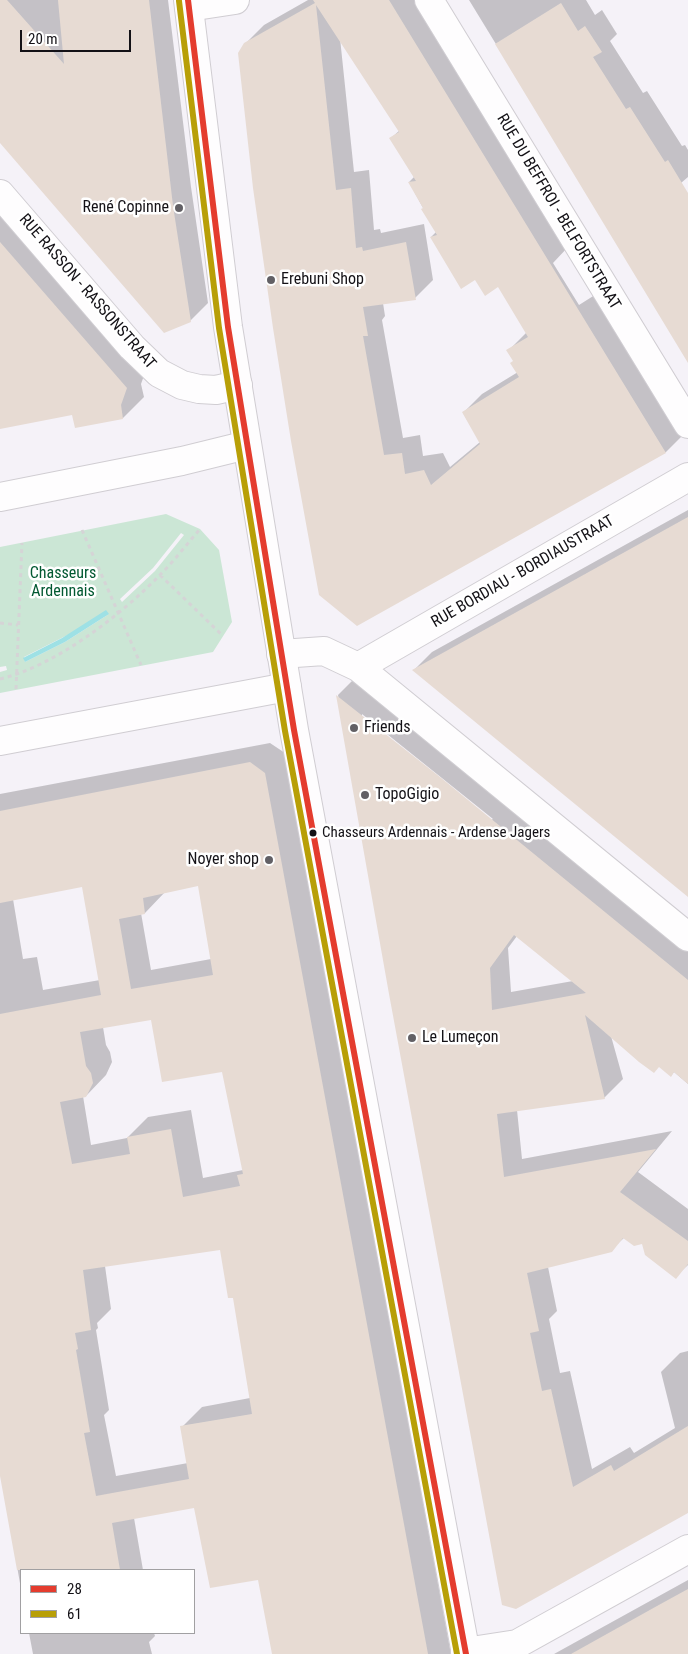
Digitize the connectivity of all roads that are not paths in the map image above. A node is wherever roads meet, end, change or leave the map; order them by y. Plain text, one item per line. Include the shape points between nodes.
1 (234, 0) edge
2 (429, 0) edge
3 (188, 4) edge
4 (0, 194) edge
5 (238, 385) junction
6 (688, 424) edge
7 (247, 445) junction
8 (688, 477) edge
9 (0, 498) edge
10 (281, 654) junction
11 (358, 667) junction
12 (287, 687) junction
13 (0, 742) edge
14 (688, 938) edge
15 (688, 1549) edge
16 (465, 1653) edge

1 - 3 street
2 - 6 street, RUE DU BEFFROI - BELFORTSTRAAT
3 - 5 street
4 - 5 street, RUE RASSON - RASSONSTRAAT via 158,373 182,385 200,389 216,390
5 - 7 street
7 - 9 street
7 - 10 street
8 - 11 street, RUE BORDIAU - BORDIAUSTRAAT
10 - 11 street via 324,651
10 - 12 street
11 - 14 street
12 - 13 street
12 - 16 street
15 - 16 street via 517,1644

